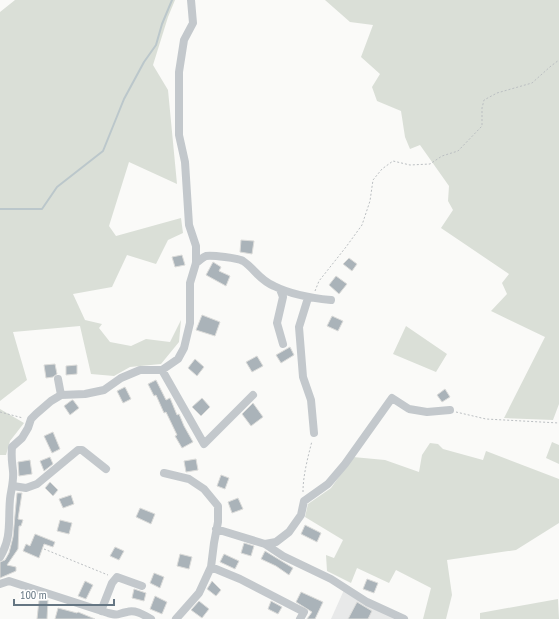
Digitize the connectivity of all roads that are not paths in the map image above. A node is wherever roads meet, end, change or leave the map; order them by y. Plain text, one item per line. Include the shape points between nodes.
1 (191, 0) edge
2 (196, 263) junction
3 (280, 289) junction
4 (311, 298) junction
5 (331, 300) dead end
6 (283, 344) dead end
7 (162, 370) junction
8 (58, 379) dead end
9 (61, 395) junction
10 (253, 395) dead end
11 (450, 410) road end
12 (314, 433) road end
13 (106, 469) dead end
14 (164, 473) dead end
15 (13, 486) junction
16 (216, 529) junction
17 (265, 544) junction
18 (0, 556) edge
19 (211, 567) junction
20 (0, 584) edge
21 (142, 586) dead end
22 (101, 611) junction
23 (151, 619) edge
24 (176, 619) edge
25 (300, 619) edge
26 (404, 619) edge

1 - 2 street via 193,23 184,40 179,72 179,135 185,162 189,225 196,246
2 - 3 street via 207,256 242,260 263,280
2 - 7 street via 190,284 190,323 184,348 178,359
3 - 4 street
3 - 6 street via 283,297 277,323
4 - 5 street
4 - 12 street via 299,327 303,377 311,400
7 - 9 street via 140,370 121,378 104,390
7 - 10 street via 204,444
8 - 9 street
9 - 15 street via 51,400 31,419 22,438 12,447 10,460
11 - 17 street via 427,412 409,408 392,398 328,484 304,501 301,515 289,532 276,542
13 - 15 street via 82,450 78,450 37,484 26,488
14 - 16 street via 189,479 204,489 218,506
15 - 18 street via 7,544
16 - 17 street
16 - 19 street
17 - 26 street via 283,556 332,579 367,602
19 - 24 street via 199,593
19 - 25 street via 304,612
20 - 22 street via 9,581
21 - 22 street via 117,577
22 - 23 street via 118,616 127,611 135,611

